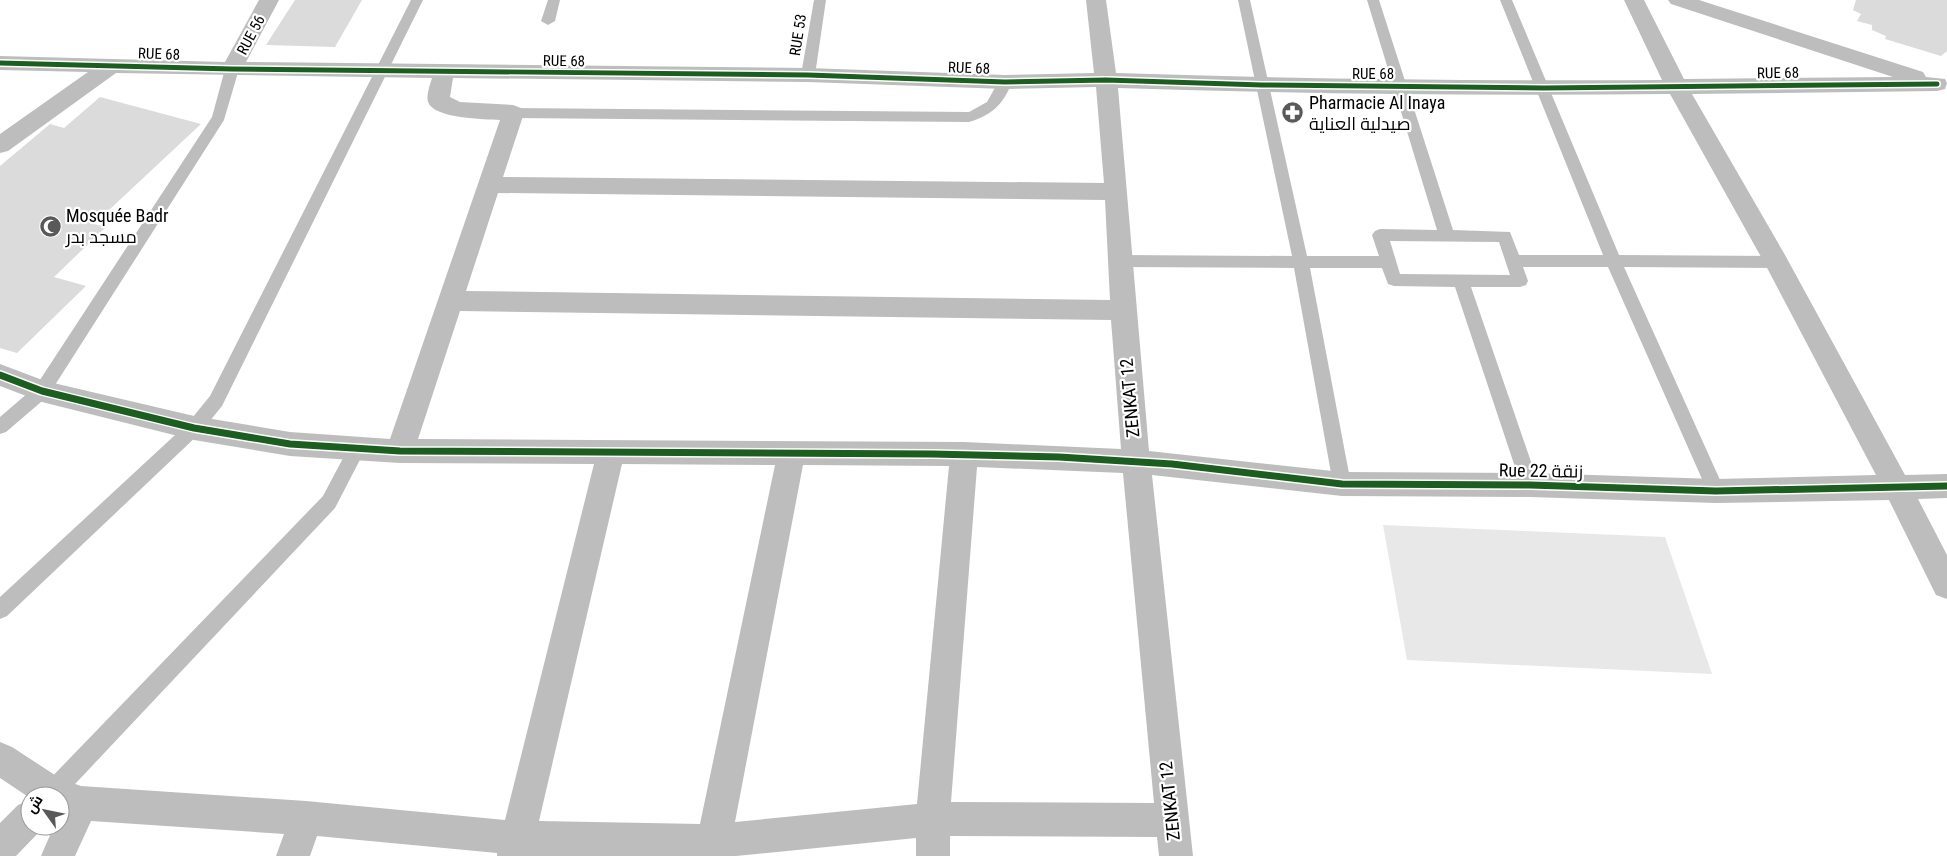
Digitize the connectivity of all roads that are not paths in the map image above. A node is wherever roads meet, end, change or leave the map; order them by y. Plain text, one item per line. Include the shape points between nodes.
1 (269, 0) edge
2 (416, 0) edge
3 (554, 0) edge
4 (820, 0) edge
5 (1096, 0) edge
6 (1244, 0) edge
7 (1373, 0) edge
8 (1506, 0) edge
9 (1634, 0) edge
10 (1678, 0) edge
11 (548, 21) dead end
12 (0, 63) edge
13 (113, 65) junction
14 (232, 69) junction
15 (380, 71) junction
16 (444, 72) junction
17 (808, 75) junction
18 (1106, 80) junction
19 (1006, 82) junction
20 (1262, 85) junction
21 (1401, 86) junction
22 (1942, 86) edge
23 (1677, 87) junction
24 (1544, 88) junction
25 (514, 113) junction
26 (0, 144) edge
27 (490, 185) junction
28 (1116, 192) junction
29 (1447, 236) junction
30 (1119, 261) junction
31 (1514, 261) junction
32 (1301, 262) junction
33 (1388, 262) junction
34 (1614, 262) junction
35 (1776, 262) junction
36 (1461, 280) junction
37 (451, 302) junction
38 (1123, 310) junction
39 (0, 375) edge
40 (42, 391) junction
41 (0, 427) edge
42 (194, 428) junction
43 (356, 450) junction
44 (400, 451) junction
45 (792, 452) junction
46 (610, 453) junction
47 (964, 454) junction
48 (1136, 461) junction
49 (1342, 484) junction
50 (1530, 485) junction
51 (1947, 486) edge
52 (1897, 487) junction
53 (1716, 491) junction
54 (1947, 585) edge
55 (0, 610) edge
56 (0, 759) edge
57 (33, 786) edge
58 (68, 786) edge
59 (70, 803) edge
60 (306, 818) junction
61 (933, 819) junction
62 (1172, 820) junction
63 (20, 831) edge
64 (56, 836) edge
65 (516, 847) edge
66 (0, 848) edge
67 (713, 849) edge
68 (58, 856) edge
69 (293, 856) edge
70 (934, 856) edge
71 (1176, 856) edge

1 - 14 street, RUE 56
2 - 15 lane
3 - 11 lane
4 - 17 lane, RUE 53
5 - 18 street, ZENKAT 12
6 - 20 lane
7 - 21 lane
8 - 24 lane
9 - 23 street
10 - 22 street
12 - 13 street, RUE 68
13 - 14 street, RUE 68
13 - 26 street
14 - 15 street, RUE 68
14 - 40 lane via 219,117
15 - 16 street, RUE 68
15 - 42 lane via 216,401
16 - 17 street, RUE 68
16 - 25 street via 439,102 456,109
17 - 19 street, RUE 68
18 - 19 street, RUE 68
18 - 20 street, RUE 68
18 - 28 street, ZENKAT 12
19 - 25 lane via 994,106 968,117
20 - 21 street, RUE 68
20 - 32 lane
21 - 24 street, RUE 68
21 - 29 lane
22 - 23 street, RUE 68
23 - 24 street, RUE 68
23 - 35 street
24 - 34 lane
25 - 27 street
27 - 28 street
27 - 37 street
28 - 30 street, ZENKAT 12
29 - 31 lane via 1505,236
29 - 33 lane via 1380,235
30 - 32 lane
30 - 38 street, ZENKAT 12
31 - 34 lane
31 - 36 lane via 1520,281
32 - 33 lane
32 - 49 lane
33 - 36 lane via 1394,280
34 - 35 lane
34 - 53 lane
35 - 52 street
36 - 50 lane
37 - 38 street
37 - 44 street
38 - 48 street, ZENKAT 12
39 - 40 street, Rue 22 زنقة
40 - 41 lane
40 - 42 street, Rue 22 زنقة
42 - 43 street, Rue 22 زنقة via 290,444
42 - 55 lane
43 - 44 street, Rue 22 زنقة
43 - 58 lane via 329,502
44 - 46 street, Rue 22 زنقة
45 - 46 street, Rue 22 زنقة
45 - 47 street, Rue 22 زنقة
45 - 67 street
46 - 65 street
47 - 48 street, Rue 22 زنقة
47 - 61 street
48 - 49 street, Rue 22 زنقة
48 - 62 street, ZENKAT 12
49 - 50 street, Rue 22 زنقة
50 - 53 street, Rue 22 زنقة
51 - 52 street, Rue 22 زنقة
52 - 53 street, Rue 22 زنقة
52 - 54 street
56 - 57 street
59 - 60 street
60 - 65 street
60 - 69 street
61 - 62 street
61 - 67 street
61 - 70 street
62 - 71 street, ZENKAT 12
63 - 66 street
64 - 68 street
65 - 67 street

